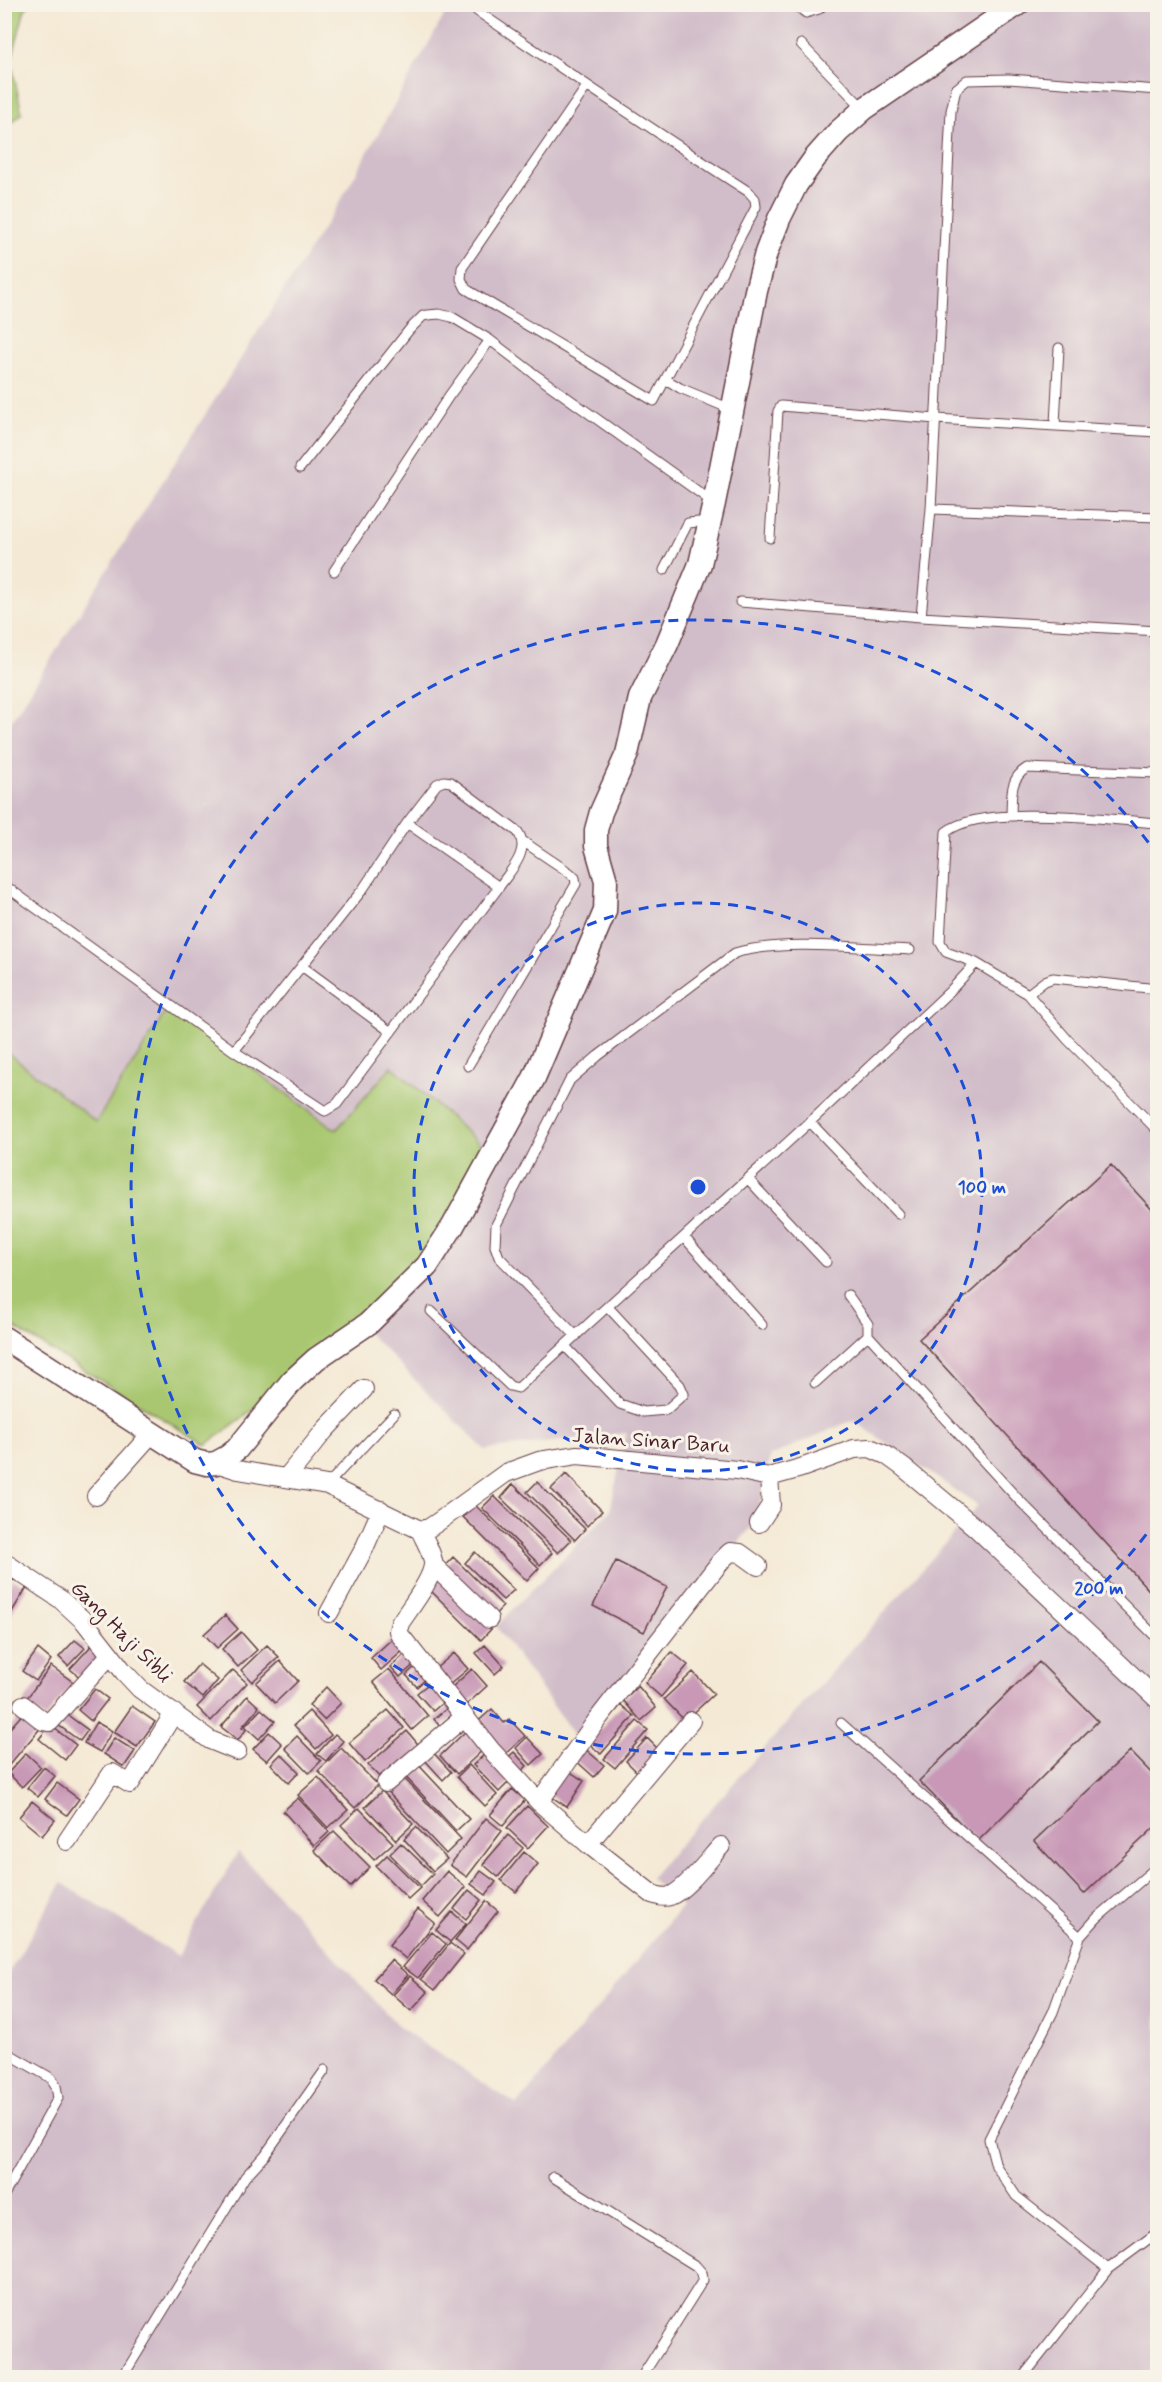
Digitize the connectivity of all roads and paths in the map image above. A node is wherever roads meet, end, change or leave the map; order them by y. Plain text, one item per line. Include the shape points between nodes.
1 (794, 4) edge
2 (824, 4) edge
3 (1018, 4) edge
4 (477, 11) dead end
5 (801, 44) dead end
6 (587, 86) junction
7 (1158, 90) edge
8 (864, 109) junction
9 (489, 340) junction
10 (1059, 348) dead end
11 (667, 380) junction
12 (733, 410) junction
13 (936, 419) junction
14 (1055, 424) junction
15 (1158, 432) edge
16 (300, 468) dead end
17 (931, 509) junction
18 (712, 514) junction
19 (1158, 517) edge
20 (770, 538) dead end
21 (664, 570) dead end
22 (334, 572) dead end
23 (740, 602) dead end
24 (921, 617) junction
25 (1158, 631) edge
26 (1158, 773) edge
27 (1011, 814) junction
28 (407, 823) junction
29 (1158, 823) edge
30 (524, 842) junction
31 (4, 885) edge
32 (499, 887) junction
33 (910, 950) dead end
34 (976, 963) junction
35 (303, 967) junction
36 (1158, 989) edge
37 (1028, 994) junction
38 (391, 1032) junction
39 (234, 1051) junction
40 (468, 1066) dead end
41 (810, 1122) junction
42 (1158, 1131) edge
43 (748, 1179) junction
44 (898, 1214) dead end
45 (684, 1237) junction
46 (826, 1262) dead end
47 (848, 1295) dead end
48 (608, 1307) junction
49 (431, 1311) dead end
50 (762, 1325) dead end
51 (868, 1335) junction
52 (576, 1336) junction
53 (4, 1338) edge
54 (565, 1346) junction
55 (815, 1383) dead end
56 (364, 1389) dead end
57 (394, 1414) dead end
58 (152, 1433) junction
59 (216, 1463) junction
60 (769, 1477) junction
61 (286, 1478) junction
62 (327, 1485) junction
63 (96, 1496) dead end
64 (381, 1510) junction
65 (759, 1523) dead end
66 (420, 1530) junction
67 (433, 1565) junction
68 (758, 1566) dead end
69 (7, 1571) edge
70 (329, 1613) dead end
71 (489, 1619) dead end
72 (1158, 1639) edge
73 (110, 1655) junction
74 (1158, 1700) edge
75 (22, 1705) dead end
76 (174, 1713) junction
77 (464, 1717) junction
78 (691, 1721) dead end
79 (841, 1723) dead end
80 (237, 1751) dead end
81 (386, 1783) dead end
82 (539, 1802) junction
83 (67, 1841) dead end
84 (588, 1844) junction
85 (721, 1846) dead end
86 (1158, 1866) edge
87 (1080, 1937) junction
88 (4, 2051) edge
89 (325, 2070) dead end
90 (553, 2177) dead end
91 (4, 2195) edge
92 (1158, 2232) edge
93 (1108, 2269) junction
94 (122, 2378) edge
95 (641, 2378) edge
96 (1022, 2378) edge

1 - 2 lane via 806,13
3 - 8 street
4 - 6 lane
5 - 8 lane
6 - 11 lane via 755,199 756,207
6 - 11 lane via 462,268 461,279 466,289 654,401
7 - 13 lane via 1009,79 967,80 956,89 951,111
8 - 12 street via 815,158 779,219 756,291
9 - 16 lane via 452,317 423,316
9 - 18 lane
9 - 22 lane
10 - 14 lane
11 - 12 lane
12 - 18 street
13 - 14 lane
13 - 17 lane
13 - 20 lane via 780,406
14 - 15 lane
17 - 19 lane
17 - 24 lane
18 - 21 lane via 688,523
18 - 59 street via 696,575 640,698 627,754 596,830 596,846 606,881 605,911 534,1078 427,1266 369,1323 316,1359 292,1381 237,1449
23 - 24 lane
24 - 25 lane
26 - 27 lane via 1027,768 1012,784
27 - 29 lane
27 - 34 lane via 967,820 946,832 940,942 946,952
28 - 30 lane via 437,784 451,783 518,832
28 - 32 lane
28 - 35 lane
30 - 32 lane via 523,851
30 - 40 lane via 570,873 576,884
31 - 39 lane
32 - 38 lane
33 - 52 lane via 768,946 735,953 570,1080 496,1225 495,1246 499,1257
34 - 37 lane
34 - 41 lane
35 - 38 lane
35 - 39 lane
36 - 37 lane via 1053,978
37 - 42 lane via 1068,1041
38 - 39 lane via 337,1104 325,1111
41 - 43 lane
41 - 44 lane
43 - 45 lane
43 - 46 lane
45 - 48 lane
45 - 50 lane
47 - 51 lane via 868,1324
48 - 52 lane
48 - 54 lane via 684,1394 666,1410 643,1412 620,1404
49 - 54 lane via 510,1386 518,1388 525,1384
51 - 55 lane
51 - 72 lane via 1018,1499
52 - 54 lane
53 - 58 street
56 - 61 street
57 - 62 lane
58 - 59 street via 195,1461
58 - 63 street
59 - 61 street
60 - 65 street via 771,1505
60 - 66 street, Jalan Sinar Baru via 737,1470 577,1455 539,1461 506,1473 429,1528
60 - 74 street, Jalan Sinar Baru via 854,1449 870,1448 886,1455 975,1527
61 - 62 street
62 - 64 street
64 - 66 street
64 - 70 street
66 - 67 street
67 - 71 street
67 - 77 street via 398,1631
68 - 82 street via 740,1553 730,1552 721,1561 597,1720
69 - 73 street, Gang Haji Sibli via 60,1599
73 - 75 street via 50,1722
73 - 76 street, Gang Haji Sibli via 140,1689
76 - 80 street, Gang Haji Sibli via 210,1740
76 - 83 street via 130,1784 112,1773
77 - 81 street
77 - 82 street
78 - 84 street
79 - 87 lane
82 - 84 street
84 - 85 street via 652,1894 664,1897 677,1892
86 - 87 lane
87 - 93 lane via 1053,2012 989,2139 996,2166 1016,2196
88 - 91 lane via 51,2078 58,2098
89 - 94 lane via 245,2177
90 - 95 lane via 702,2273 703,2280
92 - 93 lane
93 - 96 lane

